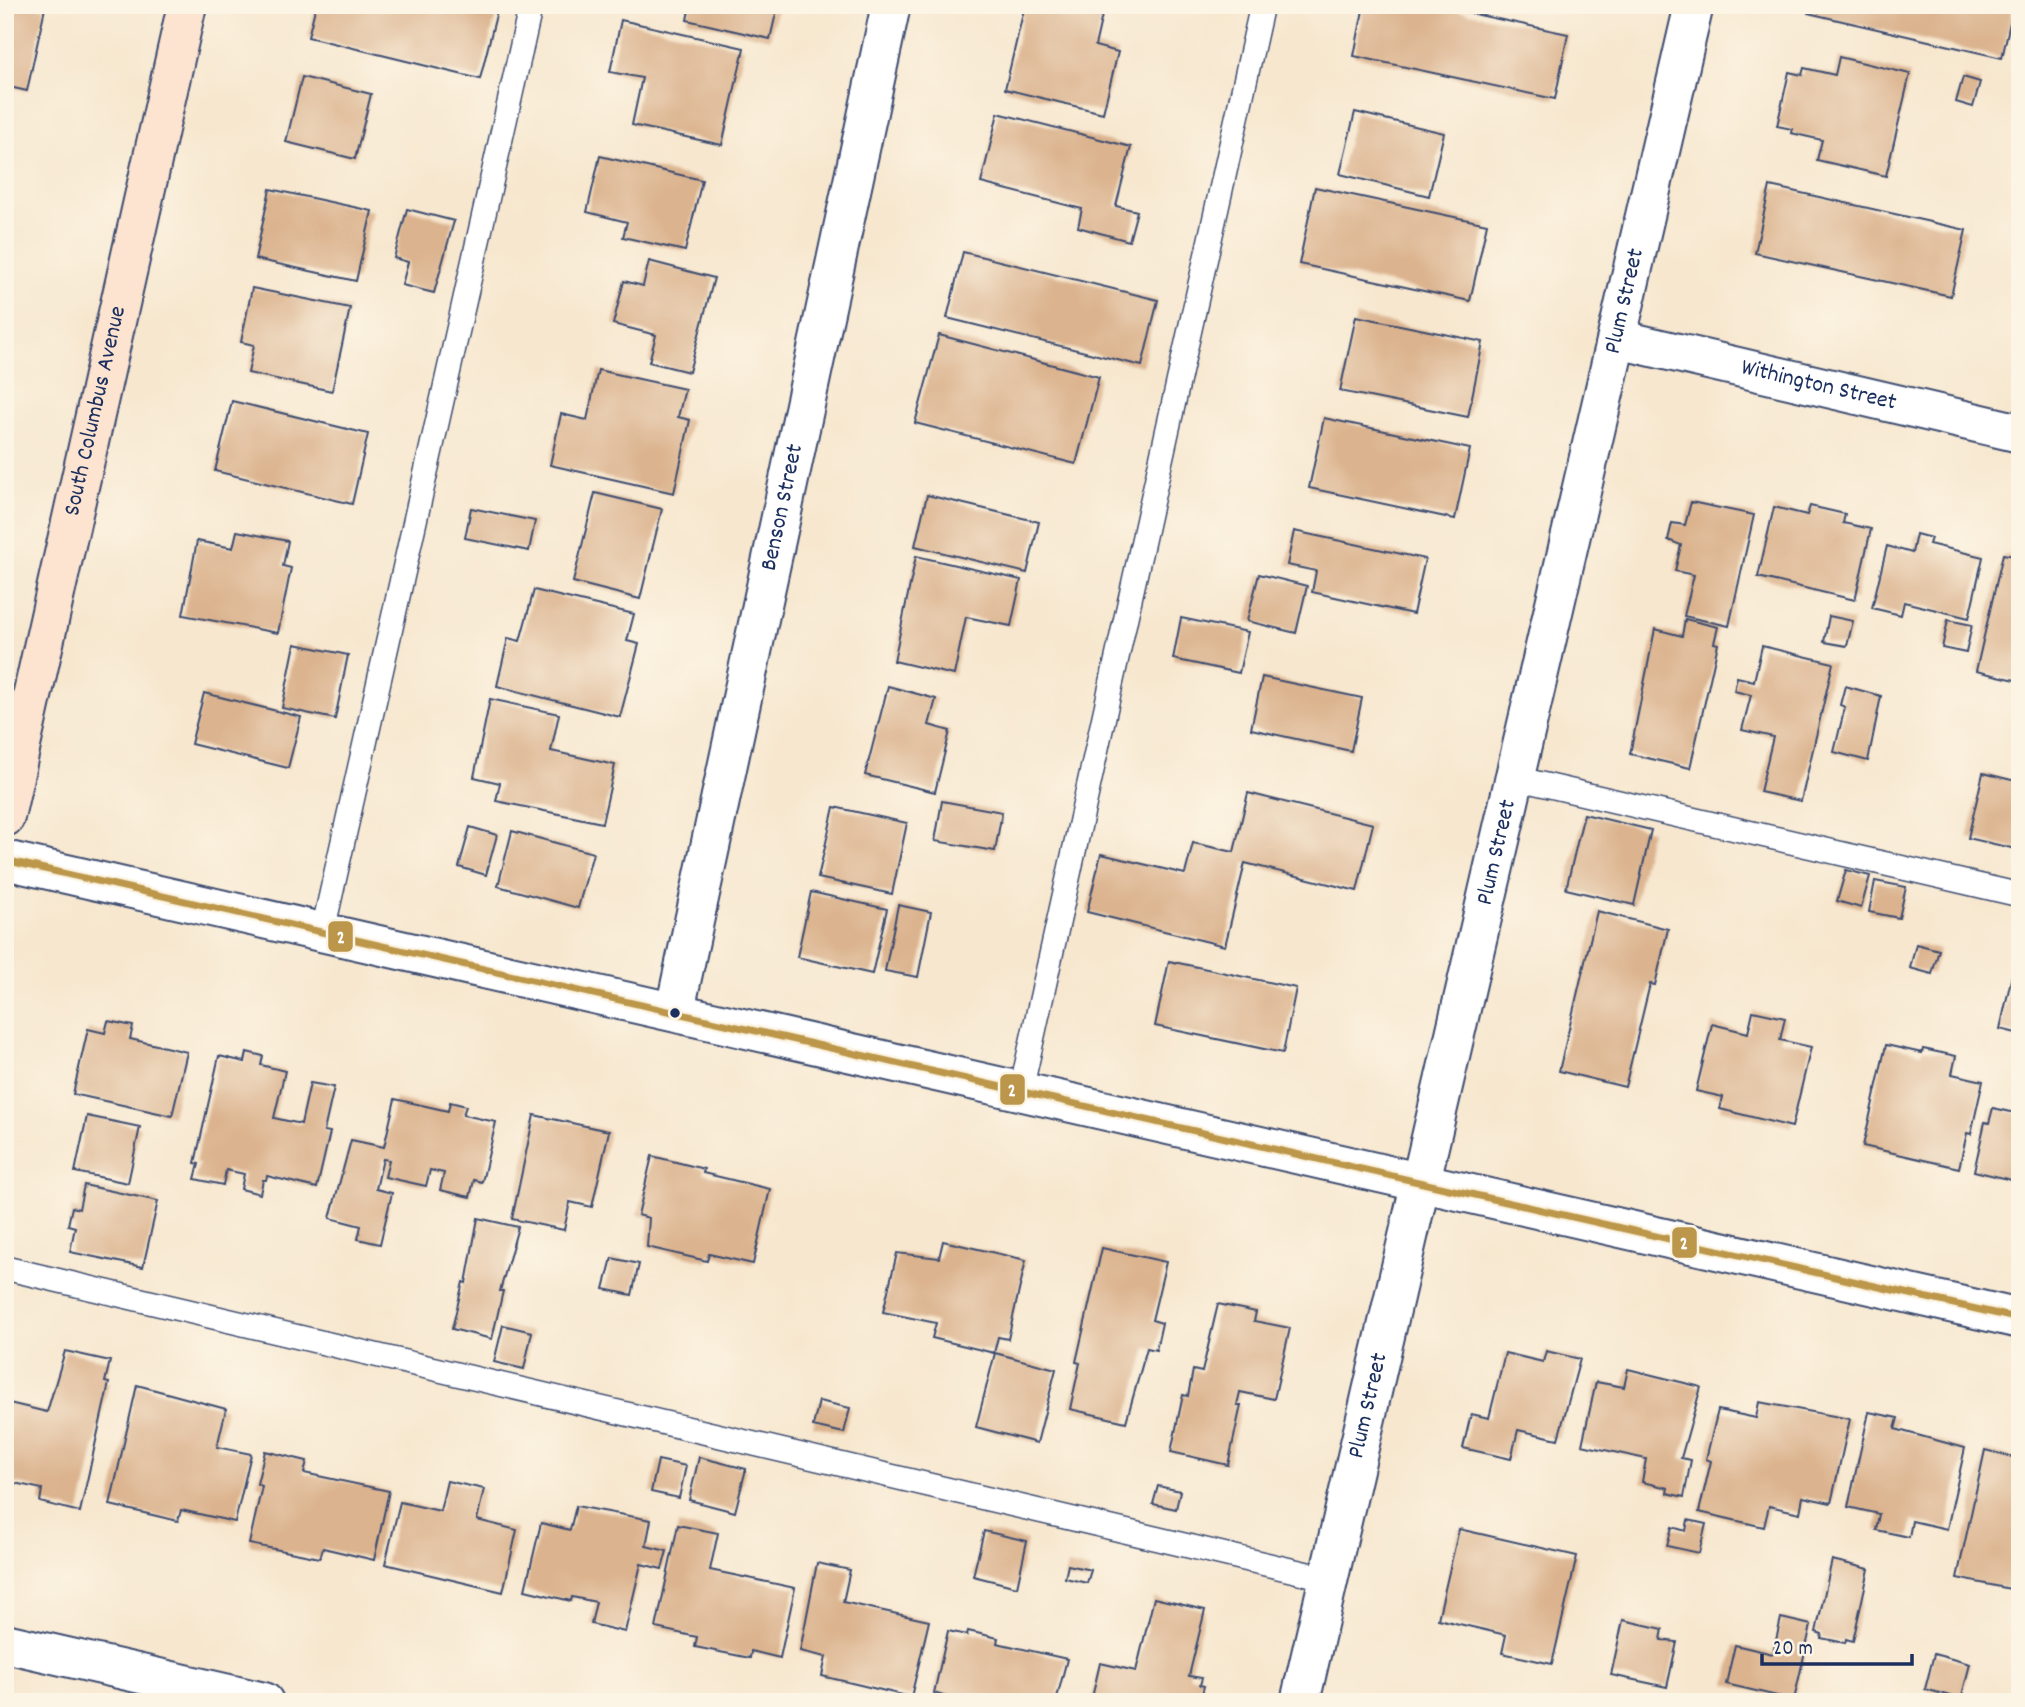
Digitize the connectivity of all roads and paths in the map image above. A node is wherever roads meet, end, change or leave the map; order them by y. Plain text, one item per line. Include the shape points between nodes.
1 (187, 5) edge
2 (531, 5) edge
3 (891, 5) edge
4 (1262, 5) edge
5 (1694, 5) edge
6 (1618, 339) junction
7 (2020, 433) edge
8 (1515, 778) junction
9 (5, 817) edge
10 (5, 860) edge
11 (2020, 895) edge
12 (323, 930) junction
13 (675, 1010) junction
14 (1021, 1090) junction
15 (1420, 1182) junction
16 (5, 1268) edge
17 (2020, 1319) edge
18 (1329, 1579) junction
19 (5, 1643) edge
20 (264, 1702) edge
21 (1300, 1702) edge

1 - 9 main road, South Columbus Avenue
2 - 12 lane
3 - 13 street, Benson Street
4 - 14 lane
5 - 6 street, Plum Street
6 - 7 street, Withington Street
6 - 8 street, Plum Street
8 - 11 lane
8 - 15 street, Plum Street
10 - 12 street
12 - 13 street
13 - 14 street
14 - 15 street
15 - 17 street
15 - 18 street, Plum Street
16 - 18 lane
18 - 21 street, Plum Street
19 - 20 street

